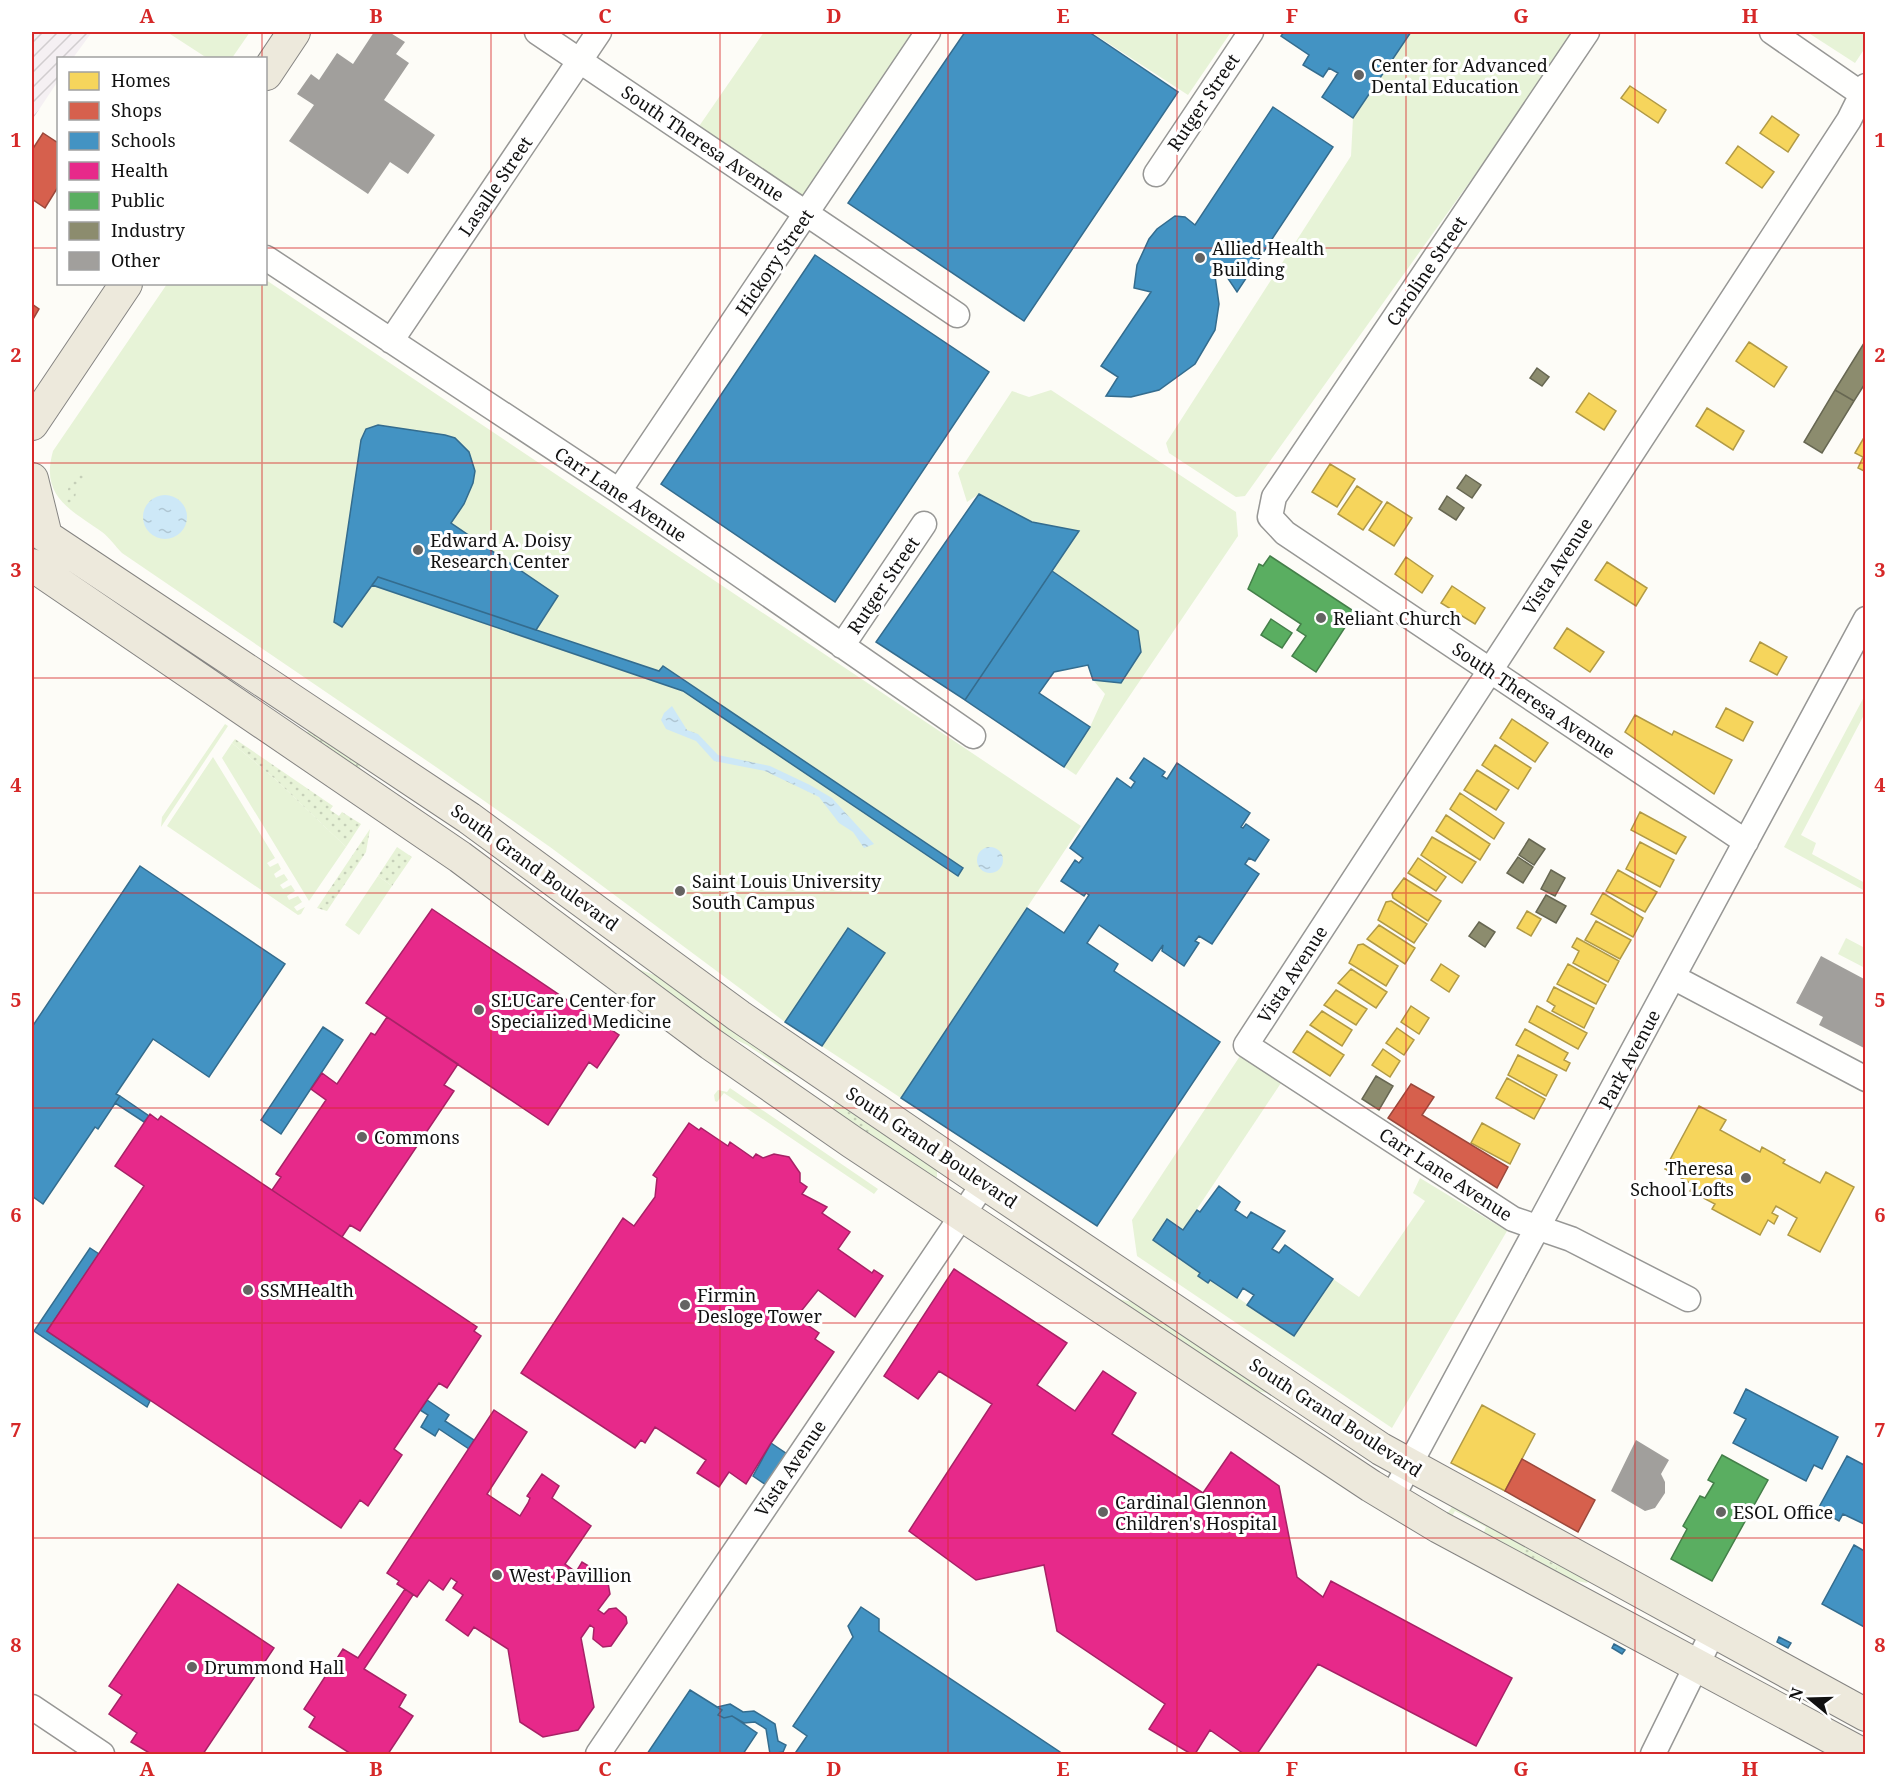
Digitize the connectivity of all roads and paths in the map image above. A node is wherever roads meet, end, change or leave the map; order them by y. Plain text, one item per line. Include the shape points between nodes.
1 (294, 32) edge
2 (537, 32) edge
3 (599, 32) edge
4 (927, 32) edge
5 (1251, 32) edge
6 (1587, 32) edge
7 (1772, 32) edge
8 (580, 60) junction
9 (267, 72) edge
10 (1864, 92) edge
11 (1156, 174) dead end
12 (807, 214) junction
13 (267, 259) edge
14 (125, 285) edge
15 (957, 315) dead end
16 (391, 341) junction
17 (32, 424) edge
18 (32, 479) edge
19 (619, 491) junction
20 (1269, 513) joint
21 (924, 524) dead end
22 (39, 531) edge
23 (32, 565) edge
24 (1866, 619) edge
25 (842, 646) junction
26 (1489, 669) junction
27 (973, 736) dead end
28 (1746, 842) junction
29 (1673, 976) junction
30 (711, 1044) junction
31 (1246, 1045) joint
32 (818, 1070) junction
33 (1866, 1079) edge
34 (984, 1183) junction
35 (961, 1216) junction
36 (1539, 1228) junction
37 (1688, 1299) dead end
38 (1410, 1466) junction
39 (1391, 1499) junction
40 (1713, 1632) junction
41 (1696, 1665) junction
42 (32, 1707) edge
43 (1866, 1715) edge
44 (102, 1755) edge
45 (598, 1755) edge
46 (1653, 1755) edge
47 (1862, 1755) edge

1 - 9 main road
2 - 8 street, South Theresa Avenue
3 - 8 street, Lasalle Street
4 - 12 street, Hickory Street
5 - 11 street, Rutger Street
6 - 20 street, Caroline Street via 1274,497
7 - 10 street
8 - 12 street, South Theresa Avenue
8 - 16 street, Lasalle Street
10 - 26 street, Vista Avenue
12 - 15 street, South Theresa Avenue
12 - 19 street, Hickory Street
13 - 16 street, Carr Lane Avenue
14 - 17 main road
16 - 19 street, Carr Lane Avenue
18 - 22 main road
19 - 25 street, Carr Lane Avenue
20 - 26 street, South Theresa Avenue via 1278,528
21 - 25 street, Rutger Street
22 - 32 main road, South Grand Boulevard via 478,824
23 - 30 main road, South Grand Boulevard via 460,857
24 - 28 street, Park Avenue
25 - 27 street, Carr Lane Avenue
26 - 28 street, South Theresa Avenue
26 - 31 street, Vista Avenue
28 - 29 street, Park Avenue
29 - 33 street
29 - 36 street, Park Avenue
30 - 32 main road via 747,1056 800,1087 811,1085
30 - 35 main road, South Grand Boulevard
31 - 36 street, Carr Lane Avenue via 1513,1219
32 - 34 main road, South Grand Boulevard
34 - 35 street, Vista Avenue
34 - 38 main road, South Grand Boulevard
35 - 39 main road, South Grand Boulevard
35 - 45 street, Vista Avenue
36 - 37 street, Carr Lane Avenue via 1571,1239
36 - 38 street, Park Avenue
38 - 39 street, Park Avenue
38 - 40 main road, South Grand Boulevard
39 - 41 main road, South Grand Boulevard
40 - 41 street
40 - 43 main road, South Grand Boulevard
41 - 46 street
41 - 47 main road, South Grand Boulevard
42 - 44 street

